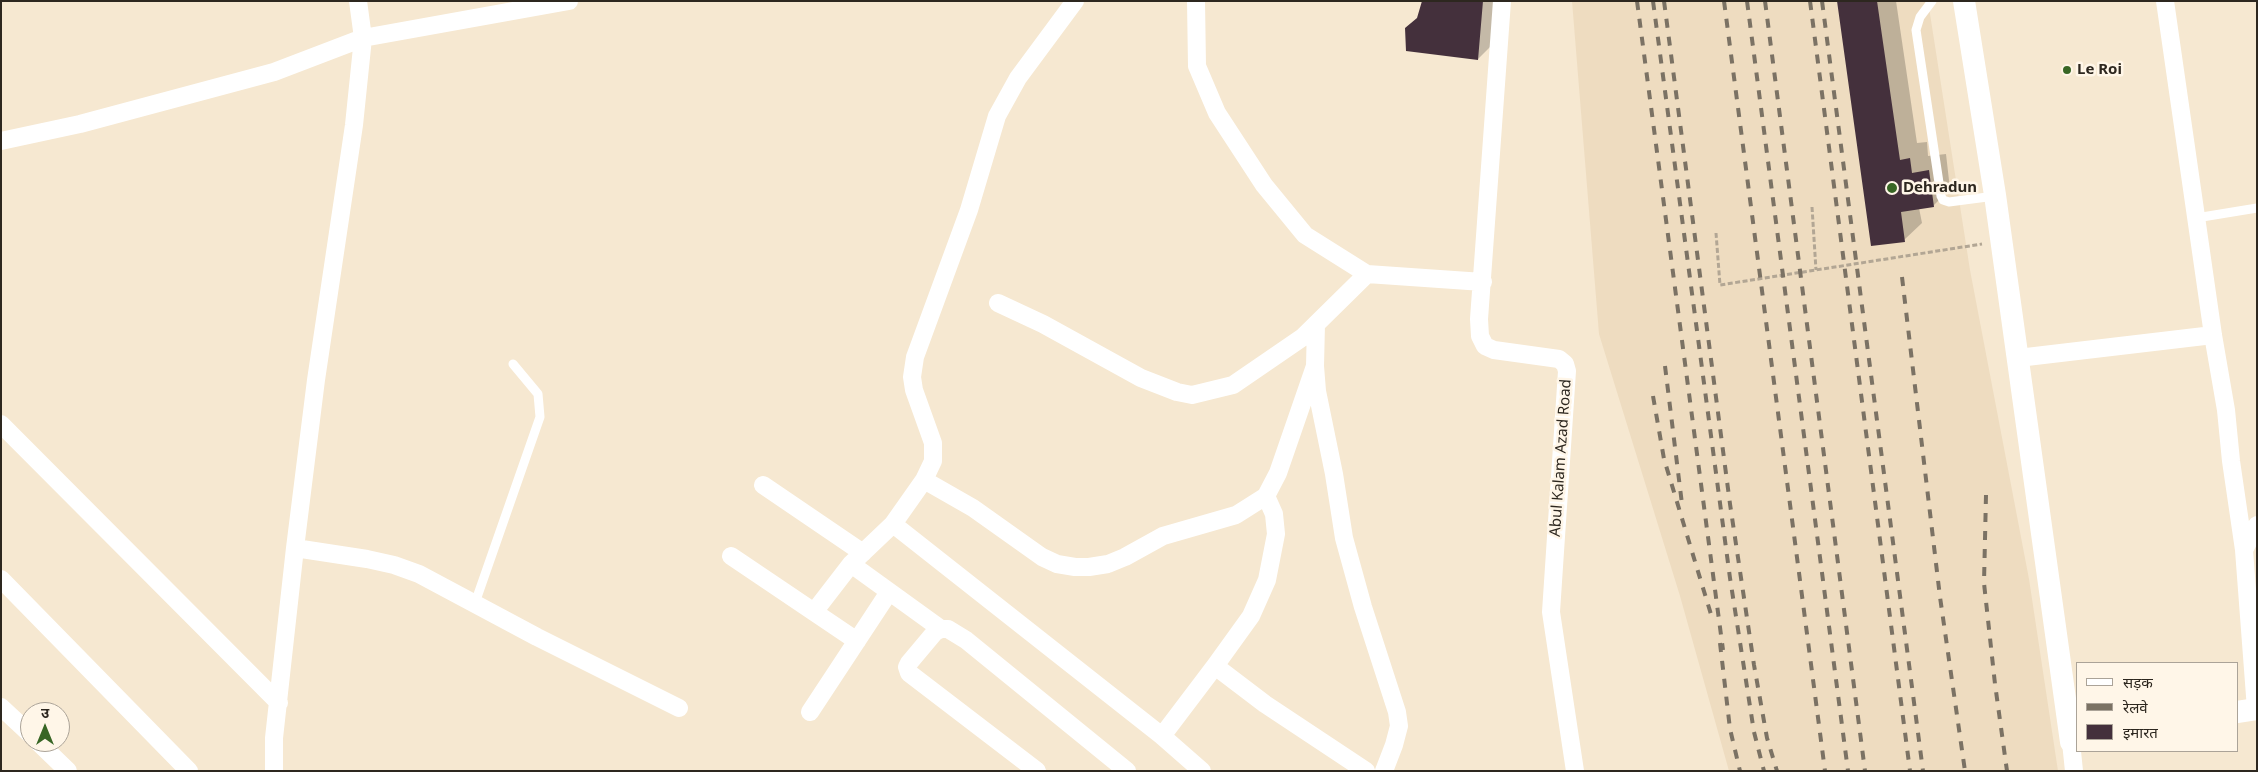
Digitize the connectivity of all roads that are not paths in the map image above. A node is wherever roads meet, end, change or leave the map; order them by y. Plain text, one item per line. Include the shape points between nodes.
1 (358, 1) edge
2 (569, 1) edge
3 (1075, 1) edge
4 (1196, 1) edge
5 (1502, 1) edge
6 (1932, 1) edge
7 (1964, 1) edge
8 (2165, 1) edge
9 (363, 38) junction
10 (1, 142) edge
11 (1995, 196) junction
12 (2257, 208) edge
13 (2196, 218) junction
14 (1368, 274) junction
15 (1483, 282) junction
16 (998, 303) dead end
17 (1316, 324) junction
18 (2213, 336) junction
19 (2018, 358) junction
20 (513, 364) dead end
21 (1315, 366) junction
22 (1, 424) edge
23 (924, 480) junction
24 (763, 485) dead end
25 (1266, 496) junction
26 (893, 524) junction
27 (2257, 525) edge
28 (295, 548) junction
29 (2244, 550) junction
30 (731, 556) dead end
31 (857, 558) junction
32 (1, 579) edge
33 (889, 592) junction
34 (475, 603) junction
35 (814, 612) junction
36 (941, 629) junction
37 (857, 641) junction
38 (1215, 666) junction
39 (279, 703) junction
40 (1, 707) edge
41 (679, 708) dead end
42 (2257, 709) edge
43 (810, 712) dead end
44 (2238, 712) edge
45 (20, 725) edge
46 (1162, 736) junction
47 (2074, 741) edge
48 (48, 752) edge
49 (68, 771) edge
50 (189, 771) edge
51 (274, 771) edge
52 (1037, 771) edge
53 (1126, 771) edge
54 (1202, 771) edge
55 (1366, 771) edge
56 (1384, 771) edge
57 (1575, 771) edge
58 (2074, 771) edge

1 - 9 street
2 - 9 street
3 - 23 street via 1018,78 997,116 969,210 915,357 914,390 934,450 933,461
4 - 14 street via 1197,66 1217,113 1264,185 1305,235
5 - 15 street, Abul Kalam Azad Road
6 - 11 lane via 1920,17 1916,30 1941,196 1949,202
7 - 11 street
8 - 13 street
9 - 10 street via 274,72
9 - 28 street via 354,125
11 - 19 street
12 - 13 lane
13 - 18 street
14 - 15 street
14 - 17 street
15 - 57 street, Abul Kalam Azad Road via 1479,319 1480,336 1486,346 1494,350 1559,359 1567,371 1551,612
16 - 17 street via 1141,378 1192,395 1233,386 1303,337
17 - 21 street
18 - 19 street
18 - 29 street
19 - 47 street
20 - 34 lane via 538,394 540,417
21 - 25 street via 1278,473
21 - 56 street via 1320,411 1346,546 1397,712 1399,726
22 - 39 street
23 - 25 street via 972,508 1042,557 1075,567 1089,567 1125,557 1163,536 1236,515
23 - 26 street
24 - 31 street
25 - 38 street via 1274,514 1276,534 1267,580 1251,616
26 - 31 street
26 - 46 street
27 - 29 street
28 - 34 street via 394,565
28 - 39 street
29 - 42 street
30 - 35 street
31 - 33 street
31 - 35 street
32 - 50 street
33 - 36 street
33 - 37 street
34 - 41 street
35 - 37 street
36 - 52 street via 927,640 909,663 909,673
36 - 53 street via 956,633 981,652
37 - 43 street
38 - 46 street
38 - 55 street via 1265,704
39 - 51 street
40 - 45 street
42 - 44 street
46 - 54 street
47 - 58 street
48 - 49 street

